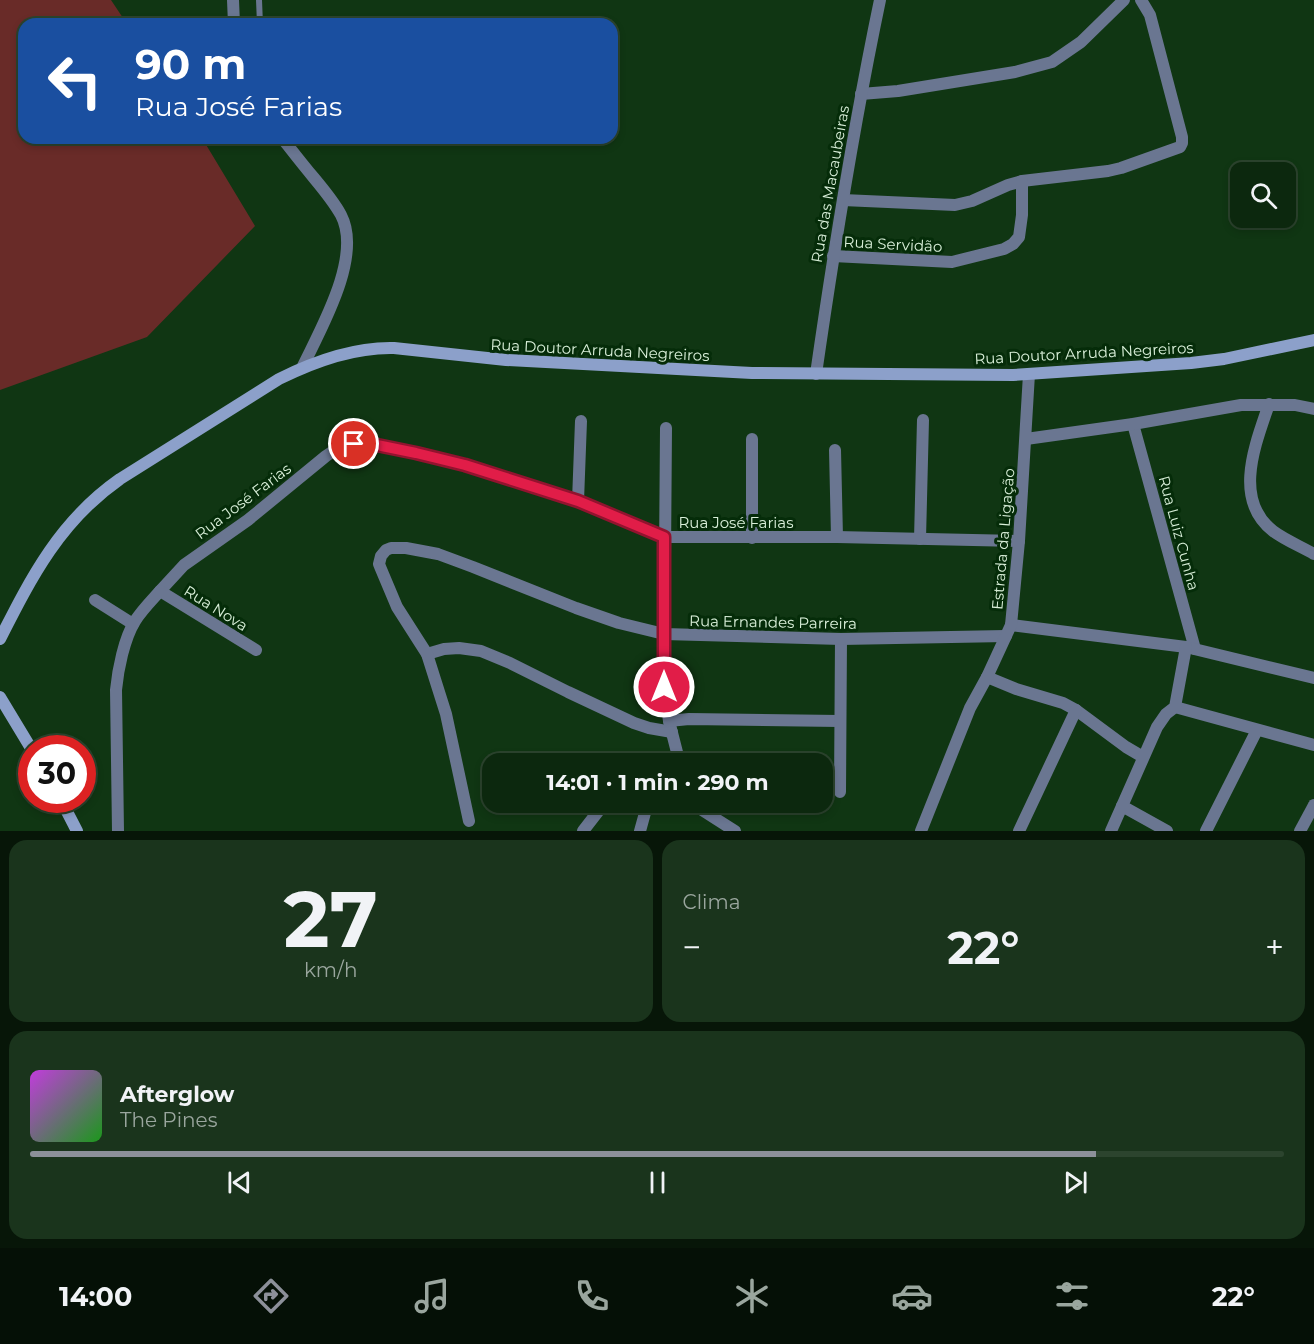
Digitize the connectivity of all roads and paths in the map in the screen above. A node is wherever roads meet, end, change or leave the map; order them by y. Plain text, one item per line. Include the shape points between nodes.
1 (233, 0) edge
2 (259, 0) edge
3 (880, 0) edge
4 (1124, 0) edge
5 (1141, 0) edge
6 (234, 18) edge
7 (260, 18) edge
8 (861, 94) junction
9 (287, 144) edge
10 (1023, 181) junction
11 (843, 200) junction
12 (833, 256) junction
13 (1314, 340) edge
14 (302, 368) junction
15 (816, 374) junction
16 (1029, 374) junction
17 (1269, 404) junction
18 (1314, 409) edge
19 (923, 420) dead end
20 (581, 421) dead end
21 (1133, 424) junction
22 (666, 428) dead end
23 (752, 439) dead end
24 (1026, 439) junction
25 (835, 450) dead end
26 (578, 501) junction
27 (664, 537) junction
28 (837, 537) junction
29 (752, 538) junction
30 (920, 539) junction
31 (1019, 541) junction
32 (1314, 554) edge
33 (160, 591) junction
34 (95, 600) dead end
35 (133, 624) junction
36 (1008, 631) junction
37 (664, 634) junction
38 (0, 639) edge
39 (841, 639) junction
40 (1191, 648) junction
41 (256, 650) dead end
42 (427, 654) junction
43 (987, 677) junction
44 (1314, 678) edge
45 (0, 697) edge
46 (1174, 707) junction
47 (1076, 710) junction
48 (840, 721) junction
49 (670, 727) junction
50 (1257, 730) junction
51 (23, 735) edge
52 (1314, 746) edge
53 (677, 753) edge
54 (1143, 757) junction
55 (840, 792) dead end
56 (1314, 805) edge
57 (1122, 806) junction
58 (68, 813) edge
59 (597, 813) edge
60 (645, 813) edge
61 (707, 813) edge
62 (470, 821) dead end
63 (77, 831) edge
64 (118, 831) edge
65 (583, 831) edge
66 (639, 831) edge
67 (735, 831) edge
68 (921, 831) edge
69 (1019, 831) edge
70 (1111, 831) edge
71 (1167, 831) edge
72 (1206, 831) edge
73 (1300, 831) edge

1 - 6 street
2 - 7 lane
3 - 8 street, Rua das Macaubeiras
4 - 8 street via 1081,42 1052,62 1016,72
5 - 10 street via 1150,15 1182,137 1180,147 1108,171
8 - 11 street, Rua das Macaubeiras
9 - 14 street via 333,201 343,218 347,246 331,308
10 - 11 street via 955,205
10 - 12 street, Rua Servidão via 1019,237 1004,249 952,262
11 - 12 street, Rua das Macaubeiras
12 - 15 street, Rua das Macaubeiras
13 - 16 street, Rua Doutor Arruda Negreiros via 1213,360
14 - 15 street, Rua Doutor Arruda Negreiros via 377,347 570,364
14 - 38 street, Rua Doutor Arruda Negreiros via 99,493 72,520 50,551
15 - 16 street, Rua Doutor Arruda Negreiros
16 - 24 street, Estrada da Ligação
17 - 18 street
17 - 21 street via 1225,407
17 - 32 street via 1253,448 1253,501 1263,522 1273,531
19 - 30 street
20 - 26 street
21 - 24 street
21 - 40 street, Rua Luiz Cunha
22 - 27 street
23 - 29 street
24 - 31 street, Estrada da Ligação
25 - 28 street
26 - 27 street, Rua José Farias
26 - 33 street, Rua José Farias via 465,465 405,450 354,444 326,456 256,514 184,565
27 - 29 street, Rua José Farias
27 - 37 street
28 - 29 street, Rua José Farias
28 - 30 street, Rua José Farias
30 - 31 street, Rua José Farias
31 - 36 street, Estrada da Ligação
33 - 35 street, Rua Nova
33 - 41 street, Rua Nova
34 - 35 street
35 - 64 street, Rua Nova via 116,690
36 - 39 street, Rua Ernandes Parreira
36 - 40 street
36 - 43 street, Estrada da Ligação
37 - 39 street, Rua Ernandes Parreira
37 - 42 street, Rua Ernandes Parreira via 576,608 438,554 386,550 380,559 381,569 393,601
37 - 49 street via 664,687
39 - 48 street
40 - 44 street
40 - 46 street, Rua Luiz Cunha
42 - 49 street via 459,648 481,651 641,726
42 - 62 street via 446,714
43 - 47 street
43 - 68 street, Estrada da Ligação via 966,718
45 - 51 street
46 - 50 street
46 - 54 street, Rua Luiz Cunha via 1162,719
47 - 54 street
47 - 69 street
48 - 49 street via 689,719
48 - 55 street
49 - 53 street
50 - 52 street
50 - 72 street
54 - 57 street, Rua Luiz Cunha
56 - 73 street
57 - 70 street, Rua Luiz Cunha
57 - 71 street
58 - 63 street
59 - 65 street
60 - 66 street
61 - 67 street

